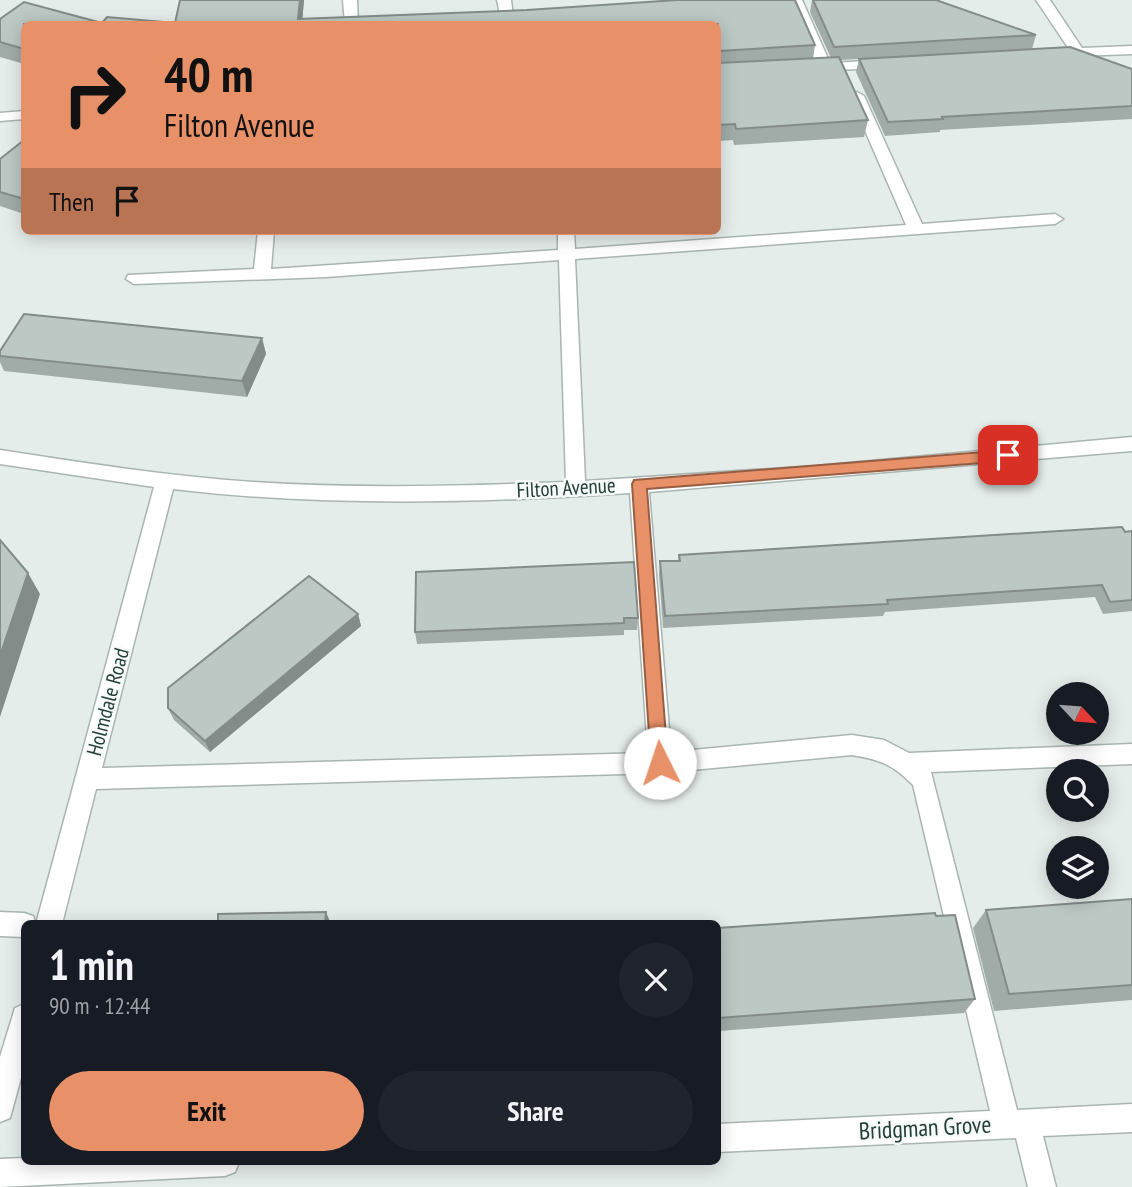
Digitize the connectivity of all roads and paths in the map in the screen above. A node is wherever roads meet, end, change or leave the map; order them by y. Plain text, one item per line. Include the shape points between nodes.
1 (350, 0) edge
2 (504, 0) edge
3 (795, 0) edge
4 (1043, 0) edge
5 (352, 21) edge
6 (508, 21) edge
7 (1132, 50) edge
8 (1078, 53) junction
9 (1036, 55) edge
10 (898, 63) edge
11 (843, 66) junction
12 (825, 68) junction
13 (798, 69) edge
14 (21, 115) edge
15 (0, 117) edge
16 (1055, 219) dead end
17 (916, 228) junction
18 (266, 235) edge
19 (567, 235) edge
20 (569, 253) junction
21 (262, 274) junction
22 (134, 279) dead end
23 (1132, 444) edge
24 (0, 457) edge
25 (166, 480) junction
26 (639, 484) junction
27 (576, 488) junction
28 (1132, 754) edge
29 (660, 763) junction
30 (906, 763) junction
31 (88, 779) junction
32 (50, 920) edge
33 (0, 925) edge
34 (21, 925) edge
35 (21, 1028) edge
36 (0, 1108) edge
37 (1132, 1118) edge
38 (1016, 1123) junction
39 (721, 1138) edge
40 (164, 1165) edge
41 (0, 1173) edge
42 (1042, 1187) edge

1 - 5 street
2 - 6 street
3 - 12 street
4 - 8 street
7 - 8 street
8 - 9 street
10 - 11 street
11 - 12 street
11 - 17 street
12 - 13 street
14 - 15 street
16 - 17 street
17 - 20 street
18 - 21 street
19 - 20 street
20 - 21 street
20 - 27 street
21 - 22 street
23 - 26 street, Filton Avenue
24 - 25 street, Filton Avenue
25 - 27 street, Filton Avenue via 286,491 388,493
25 - 31 street, Holmdale Road
26 - 27 street, Filton Avenue
26 - 29 street
28 - 30 street
29 - 30 street via 852,745 884,750
29 - 31 street
30 - 38 street via 923,780
31 - 32 street, Holmdale Road
33 - 34 street
35 - 36 street
37 - 38 street, Bridgman Grove
38 - 39 street, Bridgman Grove
38 - 42 street
40 - 41 street

